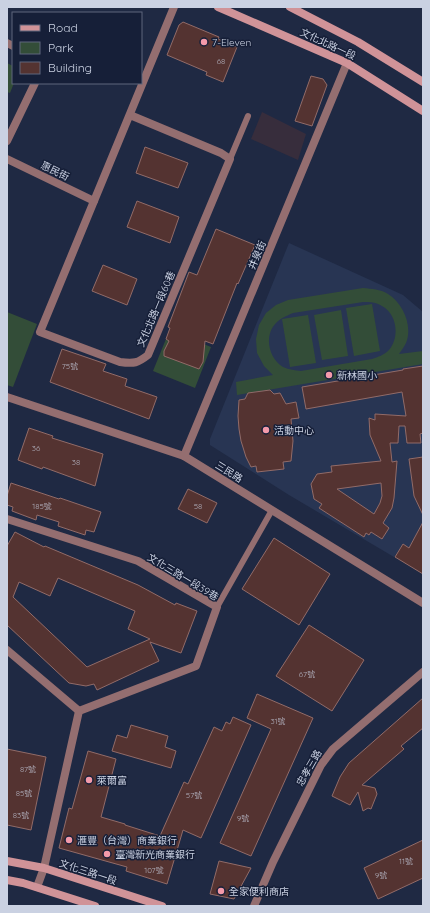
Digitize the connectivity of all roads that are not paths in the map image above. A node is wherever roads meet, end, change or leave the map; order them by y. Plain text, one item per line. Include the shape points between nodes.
1 (174, 7) edge
2 (218, 7) edge
3 (290, 7) edge
4 (347, 63) junction
5 (423, 82) edge
6 (35, 84) edge
7 (423, 111) edge
8 (130, 115) junction
9 (248, 116) dead end
10 (7, 141) edge
11 (230, 158) junction
12 (7, 159) edge
13 (94, 201) junction
14 (7, 397) edge
15 (184, 456) junction
16 (272, 510) junction
17 (7, 519) edge
18 (423, 603) edge
19 (217, 607) junction
20 (7, 650) edge
21 (423, 672) edge
22 (79, 711) junction
23 (7, 862) edge
24 (44, 868) junction
25 (7, 880) edge
26 (37, 887) junction
27 (95, 906) edge
28 (162, 906) edge
29 (254, 906) edge

1 - 8 street, 文化北路一段60巷
2 - 4 street, 文化北路一段
3 - 5 street, 文化北路一段 via 358,42
4 - 7 street, 文化北路一段
4 - 15 street, 井泉街
6 - 10 street
8 - 11 street
8 - 13 street, 文化北路一段60巷
9 - 11 lane
11 - 13 street, 文化北路一段60巷 via 148,355 140,362 120,362 40,332
12 - 13 street, 惠民街
14 - 15 street, 三民路
15 - 16 street, 三民路
16 - 18 street, 三民路
16 - 19 lane
17 - 19 street, 文化三路一段39巷 via 138,562
19 - 22 street, 文化三路一段39巷 via 196,666
20 - 22 street
21 - 29 street, 忠孝三路 via 333,748 321,765
22 - 24 street
23 - 24 street, 文化三路一段
24 - 26 street
24 - 28 street, 文化三路一段
25 - 26 street
26 - 27 street

